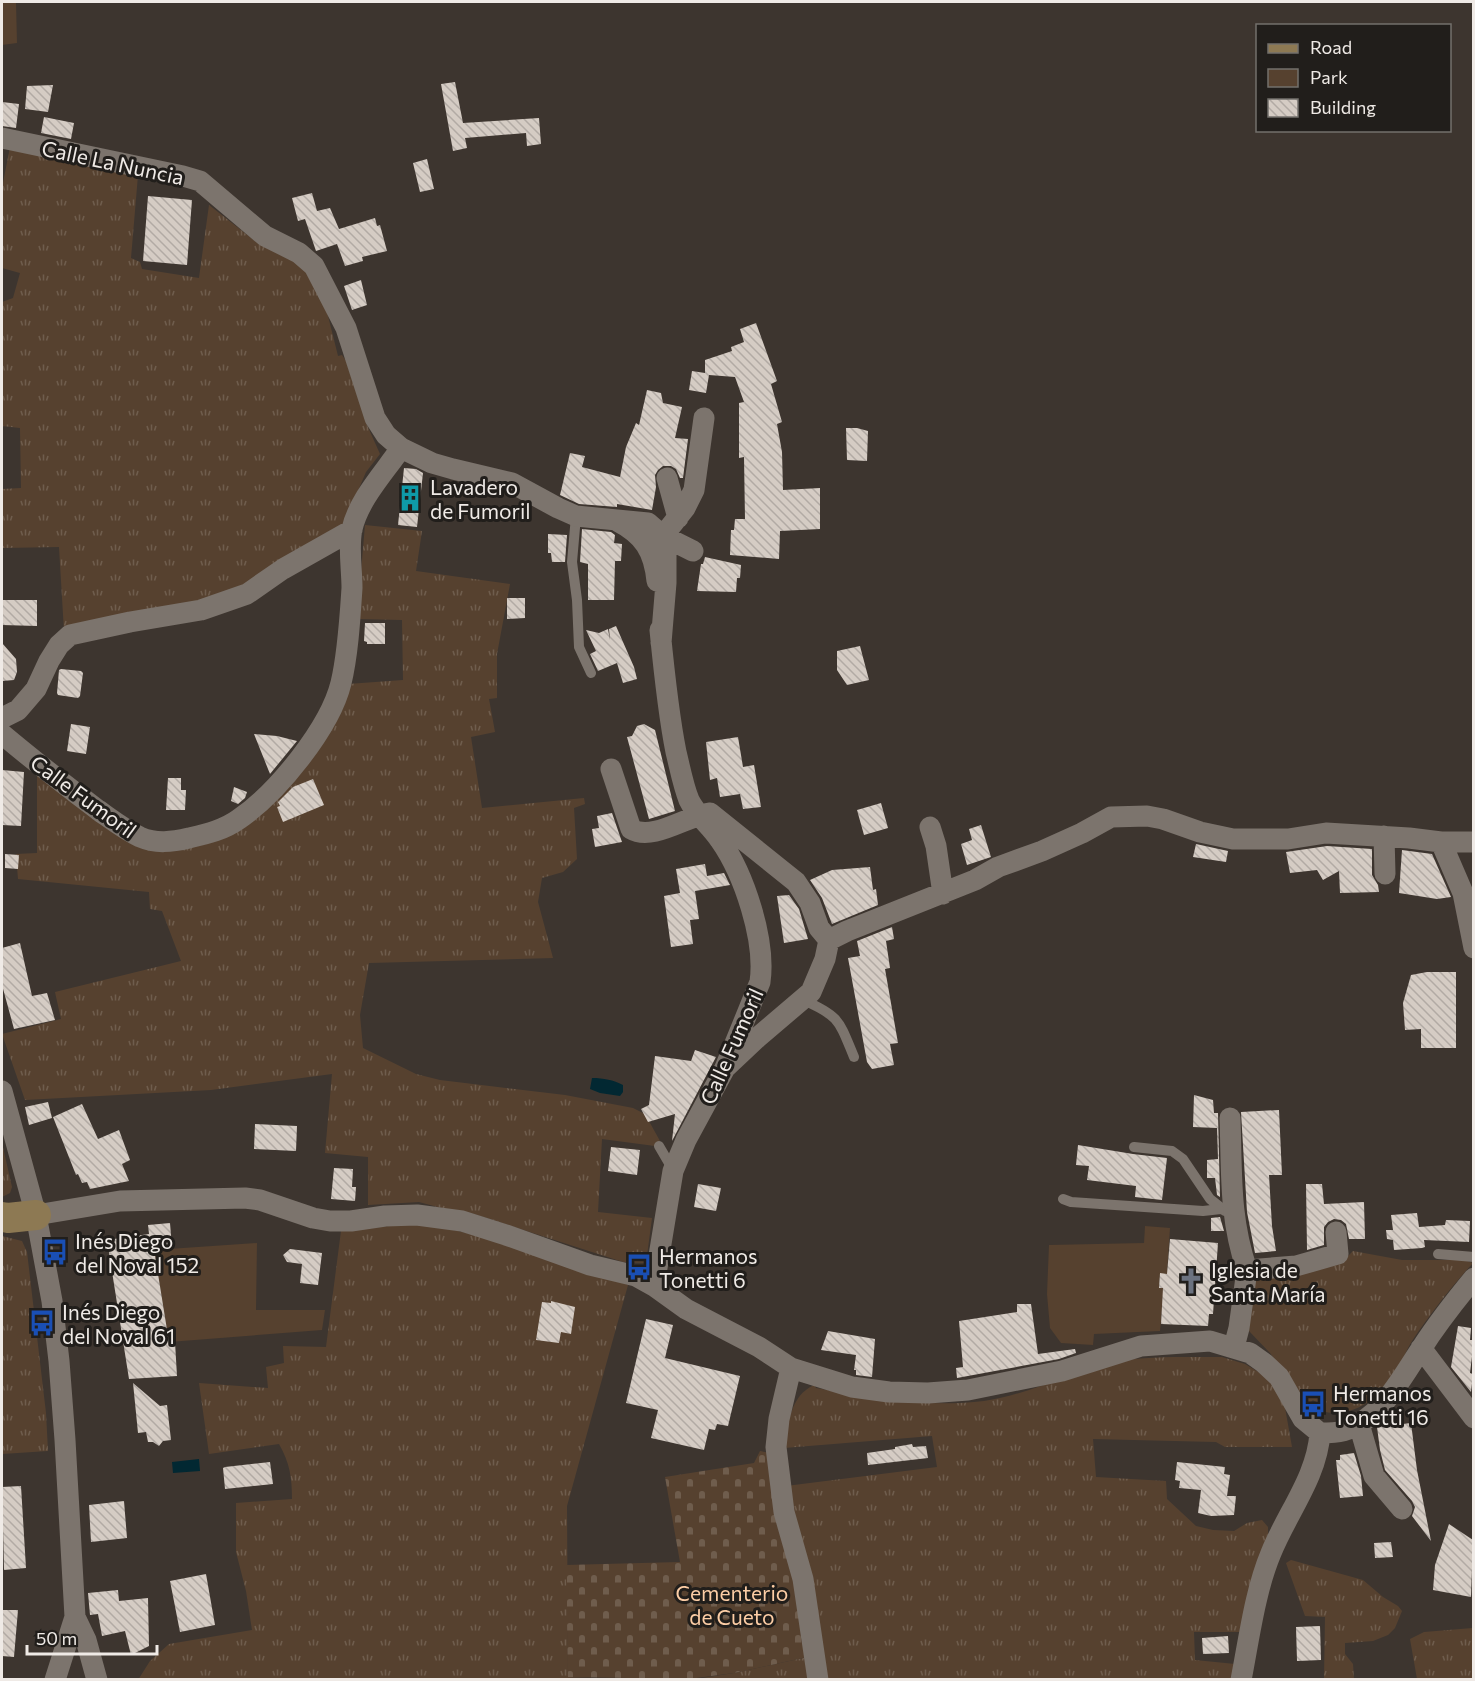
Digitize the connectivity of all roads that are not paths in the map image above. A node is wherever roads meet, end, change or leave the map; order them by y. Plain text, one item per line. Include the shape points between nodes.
1 (2, 138) edge
2 (704, 418) dead end
3 (401, 448) junction
4 (667, 478) dead end
5 (576, 516) junction
6 (678, 518) junction
7 (615, 520) junction
8 (352, 531) junction
9 (663, 536) junction
10 (693, 551) dead end
11 (661, 643) junction
12 (591, 673) dead end
13 (2, 718) edge
14 (2, 734) edge
15 (611, 769) dead end
16 (698, 814) junction
17 (930, 827) dead end
18 (1384, 836) junction
19 (1441, 842) junction
20 (1473, 842) edge
21 (1384, 874) dead end
22 (943, 894) junction
23 (830, 940) junction
24 (1473, 948) edge
25 (803, 1000) junction
26 (854, 1057) dead end
27 (725, 1068) junction
28 (2, 1091) edge
29 (1230, 1118) dead end
30 (659, 1146) dead end
31 (1134, 1147) dead end
32 (673, 1171) junction
33 (1063, 1199) dead end
34 (1227, 1212) junction
35 (36, 1215) junction
36 (2, 1216) edge
37 (1336, 1232) dead end
38 (1438, 1254) dead end
39 (1473, 1257) edge
40 (1247, 1270) junction
41 (1473, 1278) edge
42 (654, 1286) junction
43 (1234, 1347) junction
44 (1421, 1348) junction
45 (792, 1368) junction
46 (1473, 1418) edge
47 (1359, 1424) junction
48 (1320, 1433) junction
49 (1402, 1509) dead end
50 (75, 1617) junction
51 (55, 1680) edge
52 (97, 1680) edge
53 (818, 1680) edge
54 (1241, 1680) edge

1 - 3 street, Calle La Nuncia via 200,181 265,236 299,253 314,266 346,327 375,418
2 - 6 street via 694,490
3 - 5 street, Calle Fumoril via 432,463 512,483
3 - 8 street, Calle Fumoril via 359,509
4 - 6 street
5 - 7 street, Calle Fumoril
5 - 12 lane via 572,562 579,647
6 - 9 street
7 - 9 street, Calle Fumoril via 648,523
7 - 11 street, Calle Fumoril via 632,529 652,553
8 - 13 street via 247,594 201,610 70,635 59,645 36,689 18,710
8 - 14 street, Calle Fumoril via 352,588 341,685 298,761 252,809 222,830 177,841 141,838 58,781
9 - 10 street, Calle Fumoril
9 - 11 street, Calle Fumoril via 666,583
11 - 16 street, Calle Fumoril via 681,776
15 - 16 street via 628,822 637,833 679,825
16 - 23 street via 710,813 796,882 810,903 819,928
16 - 27 street, Calle Fumoril via 722,842 743,882 762,967 760,982
17 - 22 street
18 - 19 street
18 - 21 street
18 - 22 street via 1326,833 1288,839 1233,839 1147,816 1111,817
19 - 20 street
19 - 24 street via 1463,893
22 - 23 street
23 - 25 street via 811,992
25 - 26 lane via 825,1009 837,1020
25 - 27 street
27 - 32 street, Calle Fumoril
28 - 35 street
29 - 34 street
30 - 32 lane
31 - 34 lane via 1177,1154 1210,1199
32 - 42 street, Calle Fumoril
33 - 34 lane
34 - 40 street
35 - 36 main road
35 - 42 street via 120,1201 213,1198 260,1200 330,1221 417,1215 462,1221 590,1265 636,1276
35 - 50 street via 59,1361
37 - 40 street via 1338,1254 1296,1266
38 - 39 lane
40 - 43 street
41 - 44 street
42 - 45 street via 686,1309
43 - 45 street via 1210,1341 1141,1346 1026,1379 928,1393 852,1387
43 - 48 street via 1250,1353 1279,1377 1303,1419
44 - 46 street
44 - 47 street via 1397,1387
45 - 53 street via 776,1447 784,1512 803,1579
47 - 48 street
47 - 49 street via 1374,1476
48 - 54 street via 1307,1480 1267,1563
50 - 51 street
50 - 52 street

